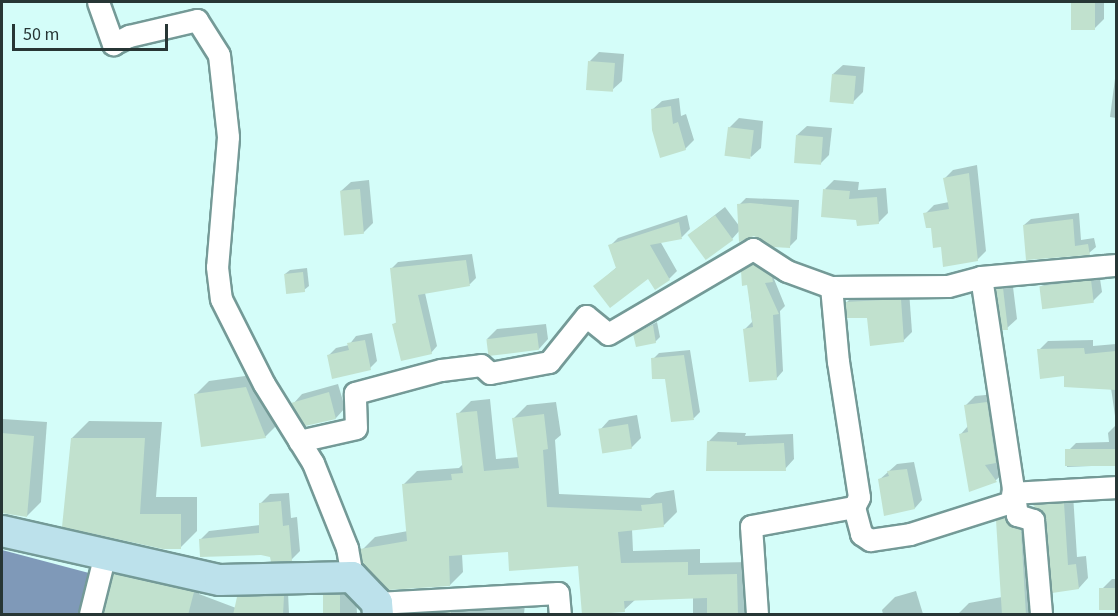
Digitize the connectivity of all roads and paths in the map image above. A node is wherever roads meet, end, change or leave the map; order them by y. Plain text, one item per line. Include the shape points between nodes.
1 (98, 2) edge
2 (1116, 265) edge
3 (981, 277) junction
4 (831, 287) junction
5 (299, 441) junction
6 (1116, 487) edge
7 (1013, 497) junction
8 (854, 507) junction
9 (2, 531) edge
10 (105, 554) junction
11 (352, 578) junction
12 (377, 609) edge
13 (90, 615) edge
14 (560, 615) edge
15 (757, 615) edge
16 (1041, 615) edge

1 - 5 street via 113,44 129,36 198,20 219,55 228,137 217,267 221,299
2 - 3 street
3 - 4 street via 948,286
3 - 7 street
4 - 5 street via 787,271 753,249 608,334 586,316 549,362 490,373 481,365 441,370 355,393 356,428
4 - 8 street via 859,497
5 - 11 street via 314,463 335,516 347,548
6 - 7 street
7 - 8 street via 910,534 870,540 861,534
7 - 16 street via 1017,515 1033,520
8 - 15 street via 751,526
9 - 10 street
10 - 11 street via 220,580
10 - 13 street
11 - 12 street
12 - 14 street via 558,593

